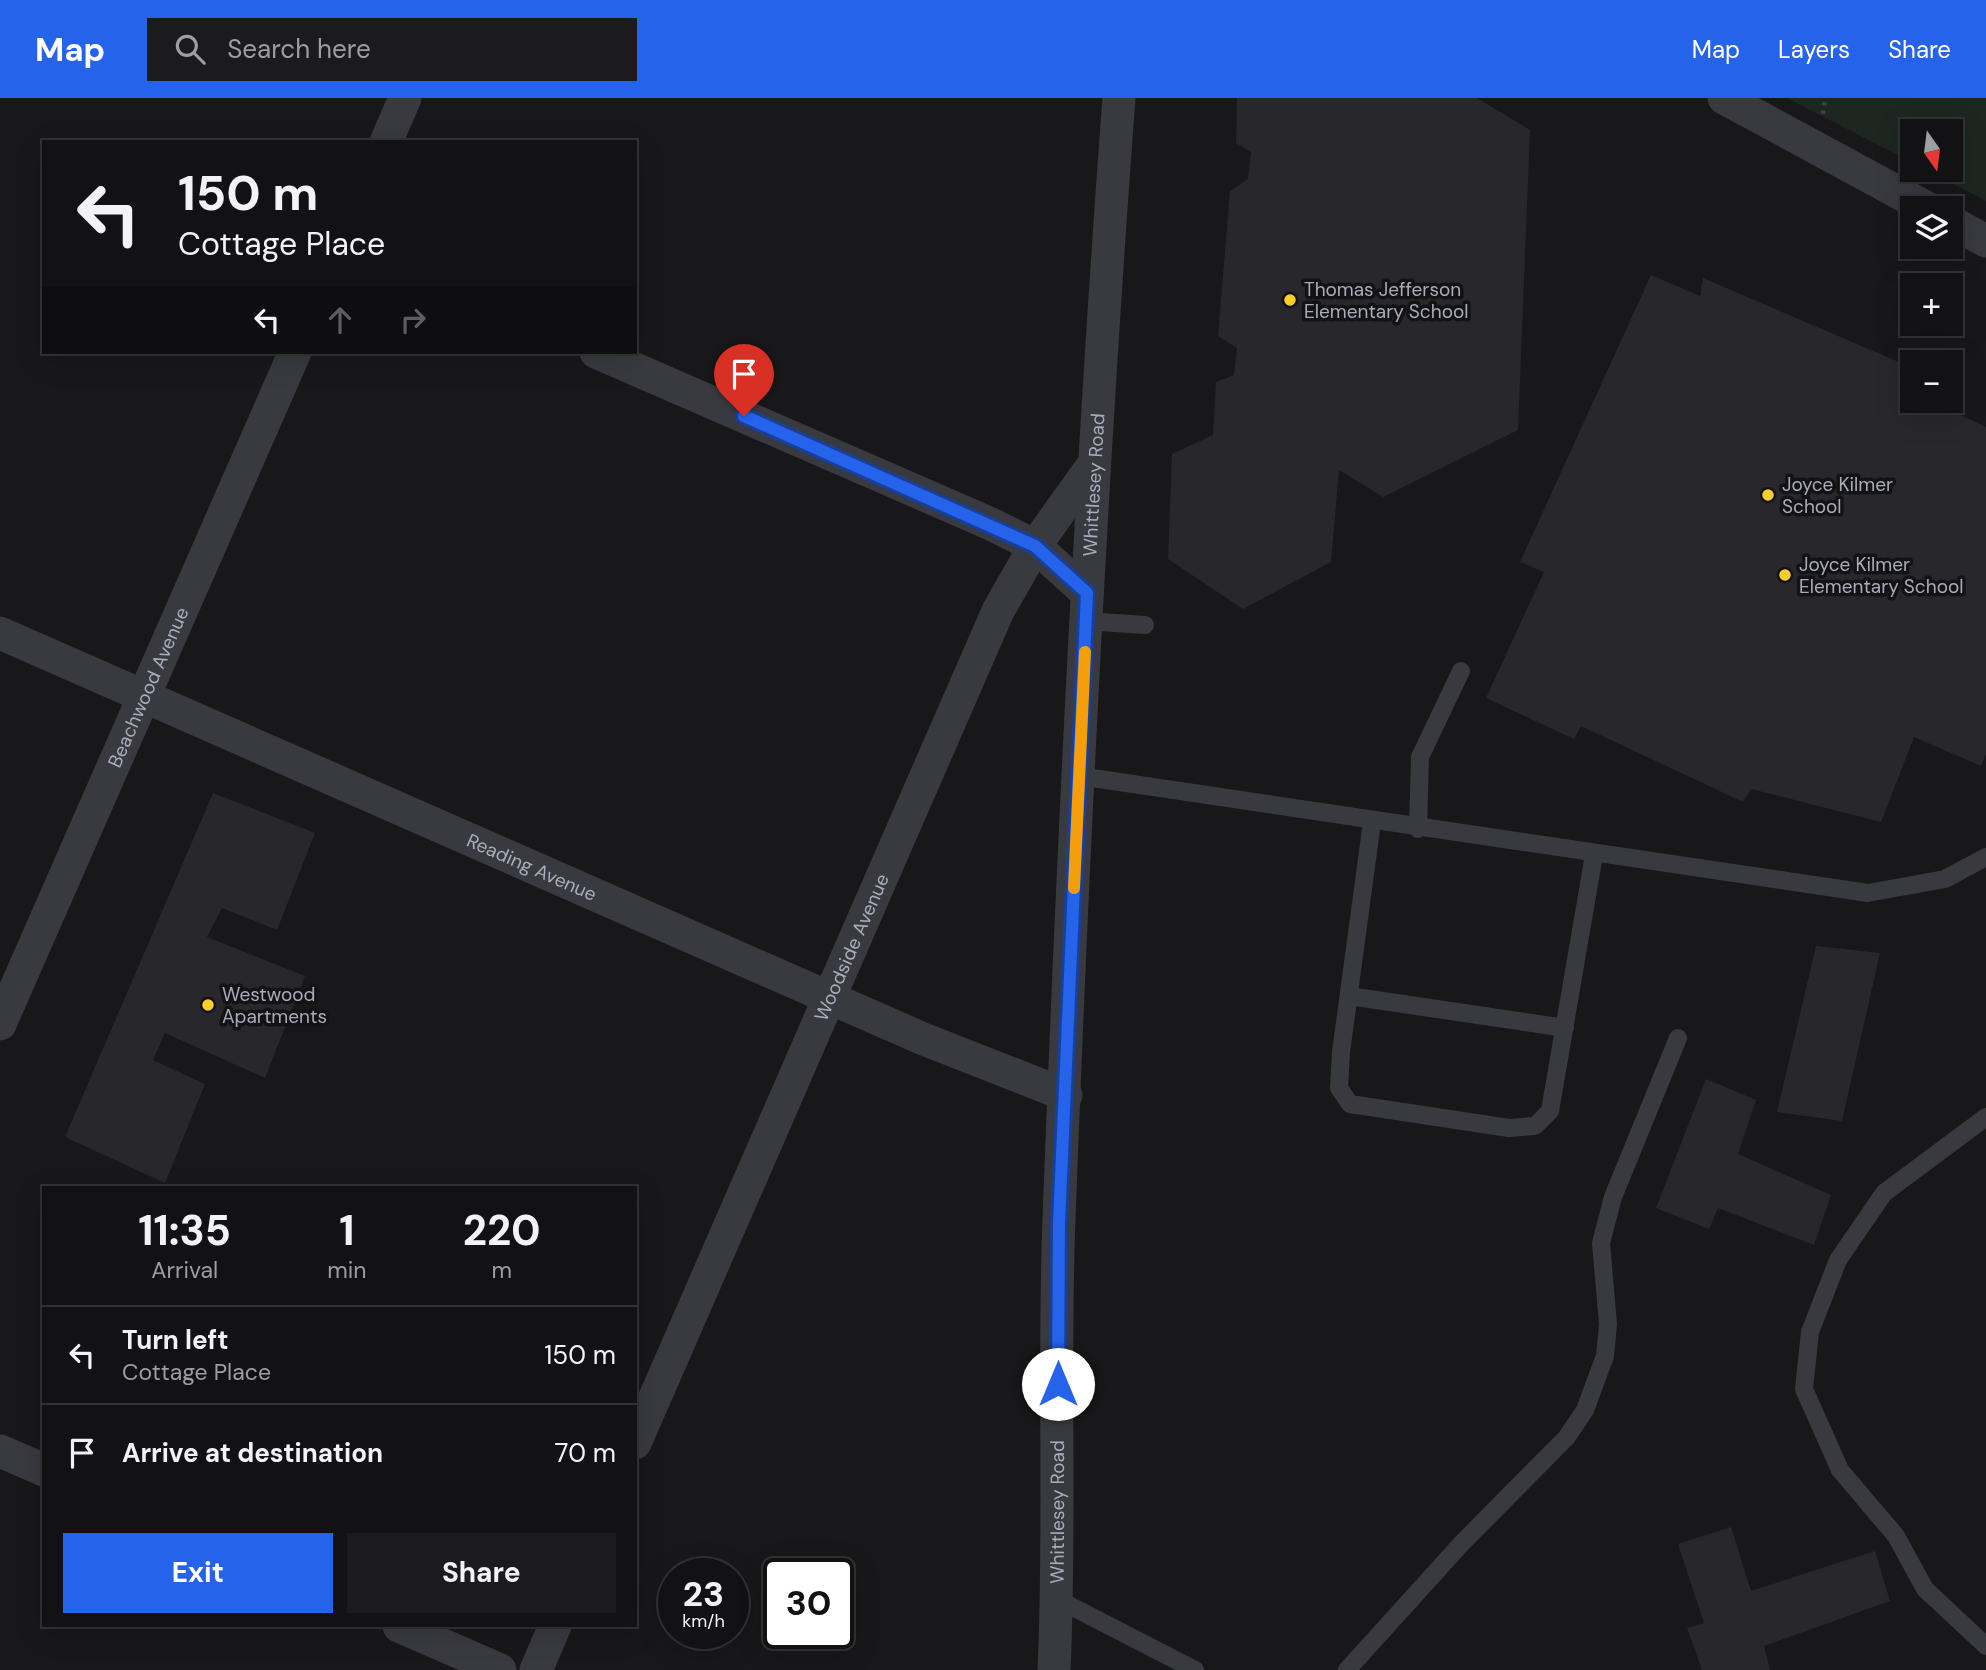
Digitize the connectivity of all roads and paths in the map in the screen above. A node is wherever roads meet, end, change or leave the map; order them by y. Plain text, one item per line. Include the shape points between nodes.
1 (405, 98) edge
2 (1119, 98) edge
3 (1724, 98) edge
4 (1825, 98) edge
5 (1822, 117) dead end
6 (387, 140) edge
7 (1905, 196) edge
8 (1963, 229) edge
9 (1986, 241) edge
10 (294, 354) edge
11 (601, 354) edge
12 (1093, 465) junction
13 (1035, 546) junction
14 (1087, 607) junction
15 (1144, 625) dead end
16 (0, 633) edge
17 (1461, 671) dead end
18 (143, 697) junction
19 (1079, 776) junction
20 (1372, 822) junction
21 (1418, 829) junction
22 (1594, 855) junction
23 (1986, 857) edge
24 (1349, 996) junction
25 (831, 997) junction
26 (0, 1024) edge
27 (1564, 1028) junction
28 (1678, 1038) dead end
29 (1066, 1095) junction
30 (1983, 1121) edge
31 (637, 1438) edge
32 (0, 1451) edge
33 (42, 1469) edge
34 (1058, 1599) junction
35 (401, 1627) edge
36 (555, 1627) edge
37 (1986, 1646) edge
38 (500, 1670) edge
39 (536, 1670) edge
40 (1054, 1670) edge
41 (1195, 1670) edge
42 (1347, 1670) edge

1 - 6 street
2 - 12 street, Whittlesey Road
3 - 7 street
4 - 5 path
8 - 9 street
10 - 18 street, Beachwood Avenue
11 - 13 street
12 - 13 street, Woodside Avenue
12 - 14 street, Whittlesey Road
13 - 14 street
13 - 25 street, Woodside Avenue via 998,611
14 - 15 lane
14 - 19 street, Whittlesey Road
16 - 18 street, Reading Avenue
17 - 21 lane via 1420,757
18 - 25 street, Reading Avenue
18 - 26 street, Beachwood Avenue
19 - 20 lane
19 - 29 street, Whittlesey Road
20 - 21 lane
20 - 24 lane
21 - 22 lane
22 - 23 lane via 1868,893 1945,879
22 - 27 lane
24 - 27 lane
24 - 27 lane via 1339,1088 1350,1104 1509,1128 1535,1126 1550,1111
25 - 29 street, Reading Avenue
25 - 31 street, Woodside Avenue
28 - 42 lane via 1613,1197 1601,1243 1608,1324 1605,1356 1585,1410 1567,1437 1462,1543
29 - 34 street, Whittlesey Road via 1059,1223
30 - 37 lane via 1884,1193 1838,1260 1810,1332 1804,1389 1840,1470 1896,1536 1925,1589
32 - 33 street
34 - 40 street, Whittlesey Road
34 - 41 lane
35 - 38 street
36 - 39 street

